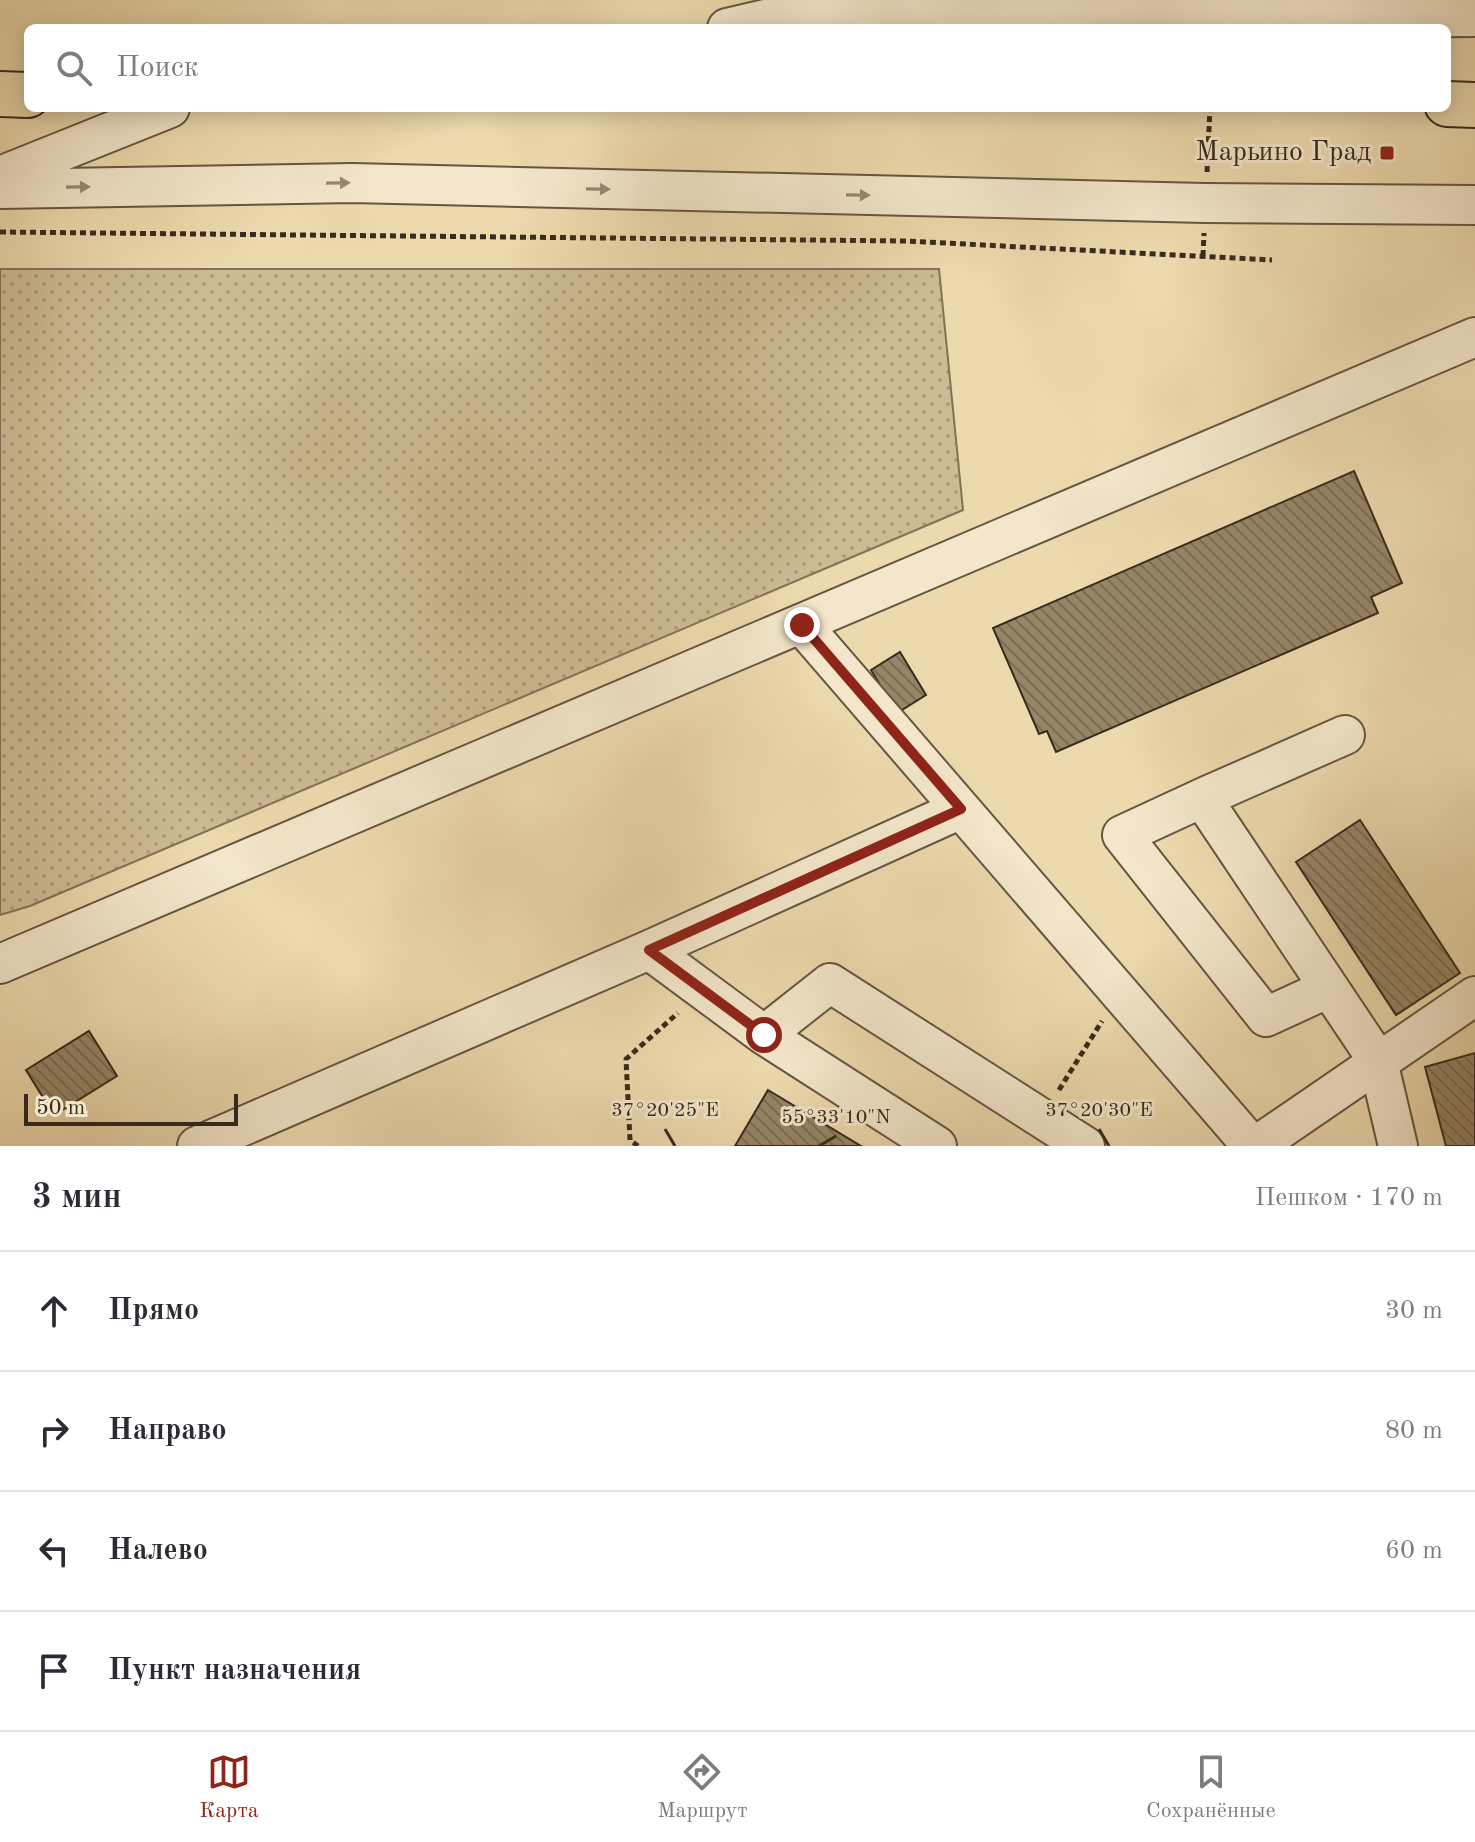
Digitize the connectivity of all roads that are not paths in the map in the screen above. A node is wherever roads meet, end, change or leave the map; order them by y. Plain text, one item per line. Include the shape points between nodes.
1 (1397, 9) edge
2 (1475, 17) edge
3 (744, 24) edge
4 (0, 94) edge
5 (24, 95) edge
6 (1451, 104) edge
7 (1475, 105) edge
8 (160, 112) edge
9 (0, 176) edge
10 (0, 189) edge
11 (1475, 205) edge
12 (1475, 337) edge
13 (802, 625) junction
14 (1345, 735) dead end
15 (1202, 798) junction
16 (961, 809) junction
17 (649, 950) junction
18 (0, 964) edge
19 (1329, 988) junction
20 (1475, 996) edge
21 (764, 1035) junction
22 (1378, 1061) junction
23 (246, 1136) edge
24 (197, 1146) edge
25 (937, 1146) edge
26 (1085, 1146) edge
27 (1254, 1146) edge
28 (1398, 1146) edge

1 - 2 street
1 - 3 street via 1213,19 791,13
4 - 5 main road
6 - 7 main road
8 - 9 street
10 -> 11 street via 352,183
12 - 13 street
13 - 16 street
13 - 18 street
14 - 15 street
15 - 19 street
15 - 19 street via 1122,835 1266,1017
16 - 17 street
16 - 27 street
17 - 21 street
17 - 23 street
19 - 22 street
20 - 22 street
21 - 25 street
21 - 26 street via 830,983
22 - 27 street
22 - 28 street
23 - 24 street

